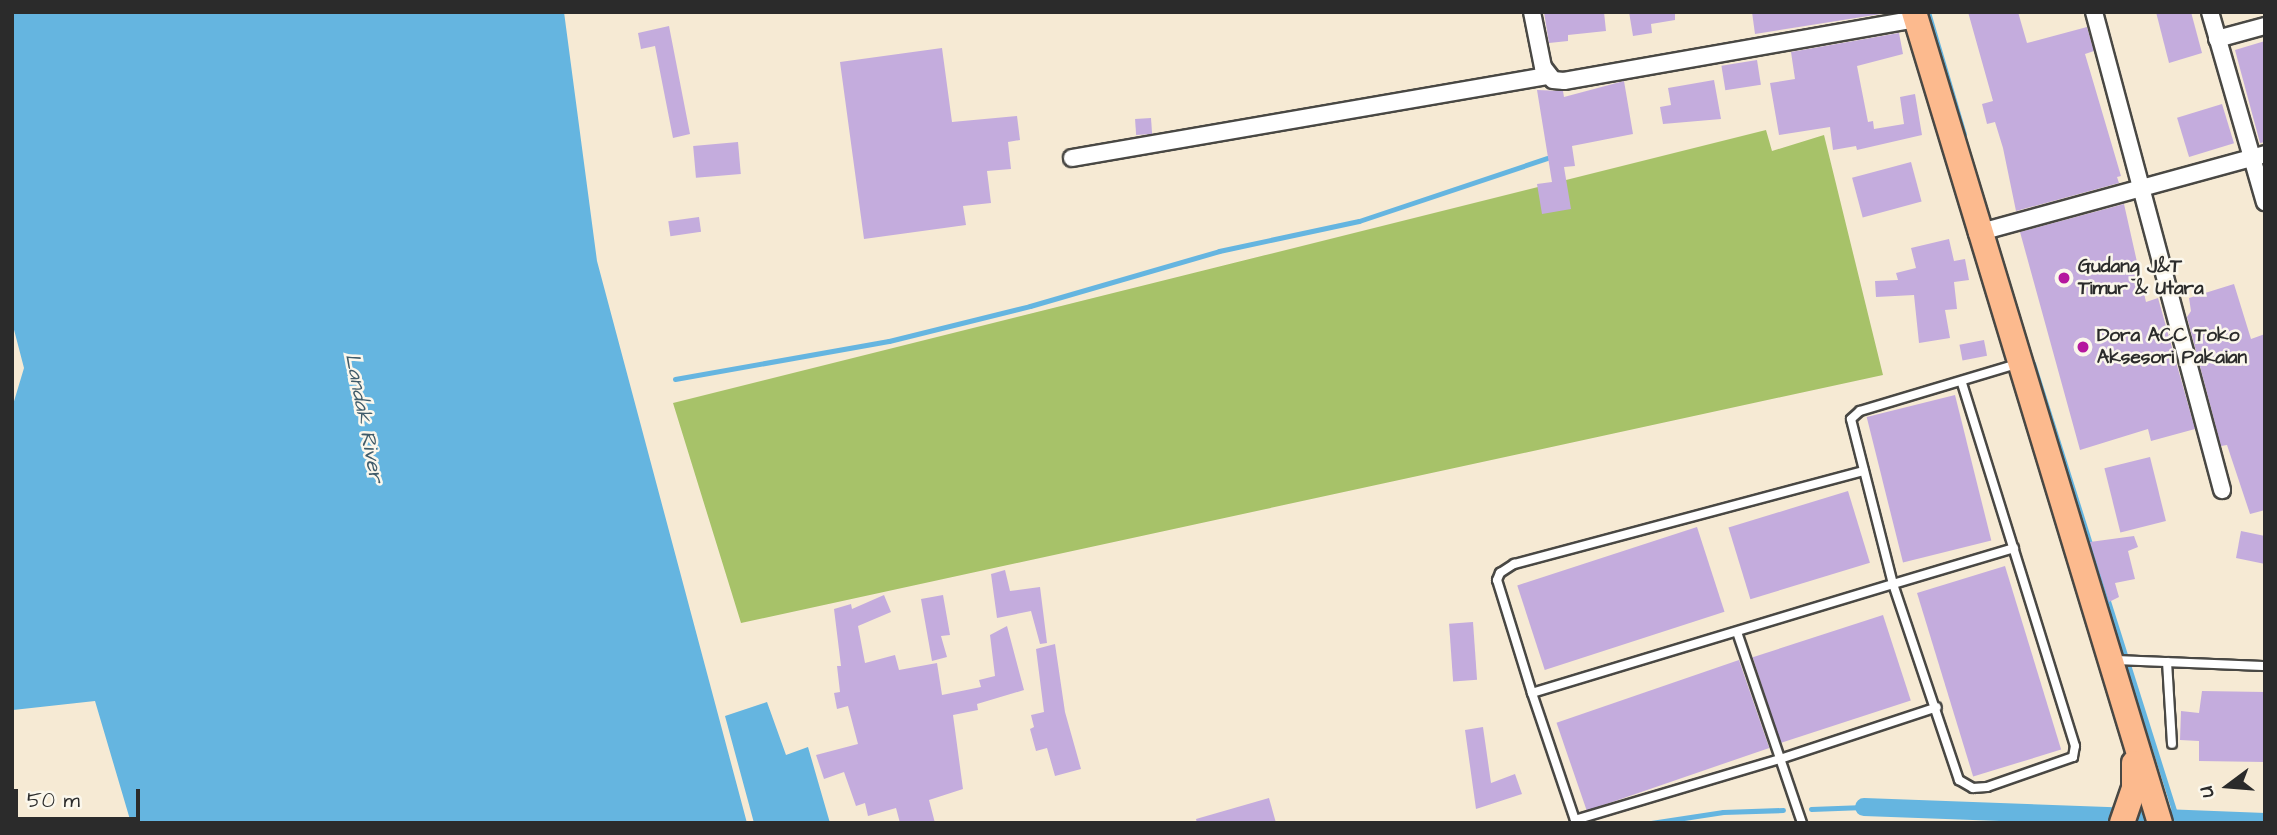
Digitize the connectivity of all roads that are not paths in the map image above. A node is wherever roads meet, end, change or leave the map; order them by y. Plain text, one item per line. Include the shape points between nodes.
1 (1532, 12) edge
2 (2094, 12) edge
3 (2210, 12) edge
4 (1915, 16) edge
5 (2265, 26) edge
6 (2217, 39) junction
7 (1549, 76) junction
8 (2258, 156) edge
9 (1072, 158) dead end
10 (2139, 188) junction
11 (2265, 202) edge
12 (1977, 233) junction
13 (2020, 363) junction
14 (1962, 383) junction
15 (1864, 471) junction
16 (2222, 490) dead end
17 (2014, 548) junction
18 (1893, 584) junction
19 (1737, 632) junction
20 (2111, 660) junction
21 (2167, 663) junction
22 (2265, 666) edge
23 (1532, 693) junction
24 (1937, 706) junction
25 (2172, 744) dead end
26 (2133, 747) junction
27 (1780, 760) junction
28 (2156, 812) edge
29 (1575, 821) edge
30 (1802, 823) edge
31 (2122, 823) edge

1 - 7 street via 1540,57
2 - 10 street
3 - 6 street
4 - 7 street via 1564,81
4 - 12 main road
5 - 6 street
6 - 8 street
7 - 9 street
8 - 10 street
8 - 11 street
10 - 12 street
10 - 16 street
12 - 13 main road
13 - 14 lane
13 - 20 main road
14 - 15 lane via 1860,411 1851,419
14 - 17 lane
15 - 18 lane
15 - 23 lane via 1514,565 1500,573 1497,580
17 - 18 lane
17 - 24 lane via 2075,746 2073,757 1973,788 1959,780
18 - 19 lane
18 - 24 lane
19 - 23 lane
19 - 27 lane
20 - 21 lane
20 - 26 main road
21 - 22 lane
21 - 25 lane
23 - 29 lane
24 - 27 lane
26 - 28 main road
26 - 31 main road via 2134,789
27 - 29 lane
27 - 30 lane

